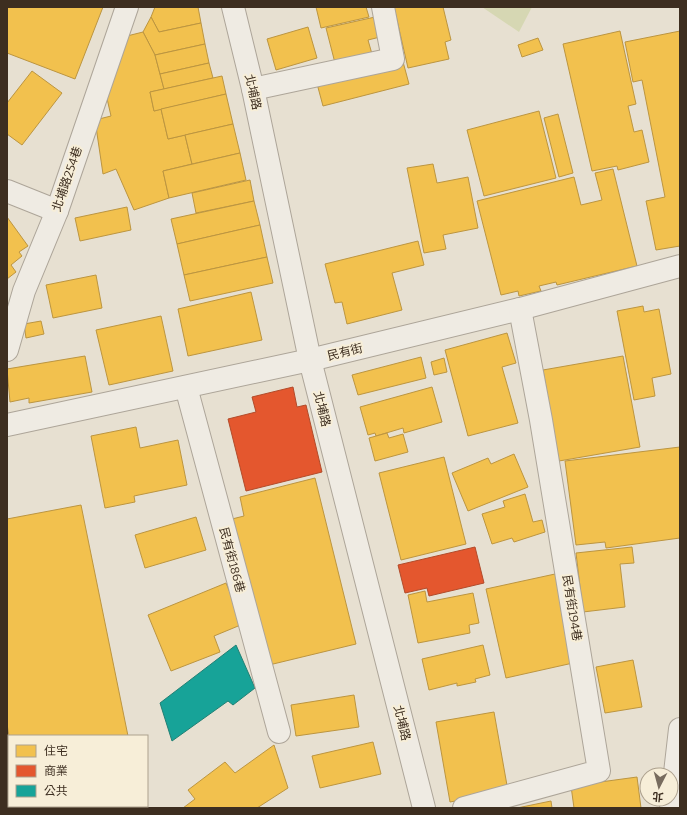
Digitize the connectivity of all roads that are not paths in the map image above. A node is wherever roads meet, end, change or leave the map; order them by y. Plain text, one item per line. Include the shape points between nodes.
1 (127, 7) edge
2 (233, 7) edge
3 (384, 7) edge
4 (253, 90) junction
5 (7, 191) edge
6 (56, 210) junction
7 (680, 266) edge
8 (16, 298) edge
9 (520, 309) junction
10 (7, 350) edge
11 (310, 360) junction
12 (186, 387) junction
13 (7, 424) edge
14 (680, 729) edge
15 (279, 732) dead end
16 (424, 808) edge
17 (464, 808) edge
18 (671, 808) edge

1 - 6 street, 北埔路254巷
2 - 4 street, 北埔路
3 - 4 street via 393,58
4 - 11 street, 北埔路
5 - 6 street
6 - 8 street, 北埔路254巷
7 - 9 street, 民有街
8 - 10 street, 北埔路254巷
9 - 11 street, 民有街
9 - 17 street, 民有街194巷 via 599,771
11 - 12 street, 民有街
11 - 16 street, 北埔路
12 - 13 street, 民有街
12 - 15 street, 民有街186巷
14 - 18 street

